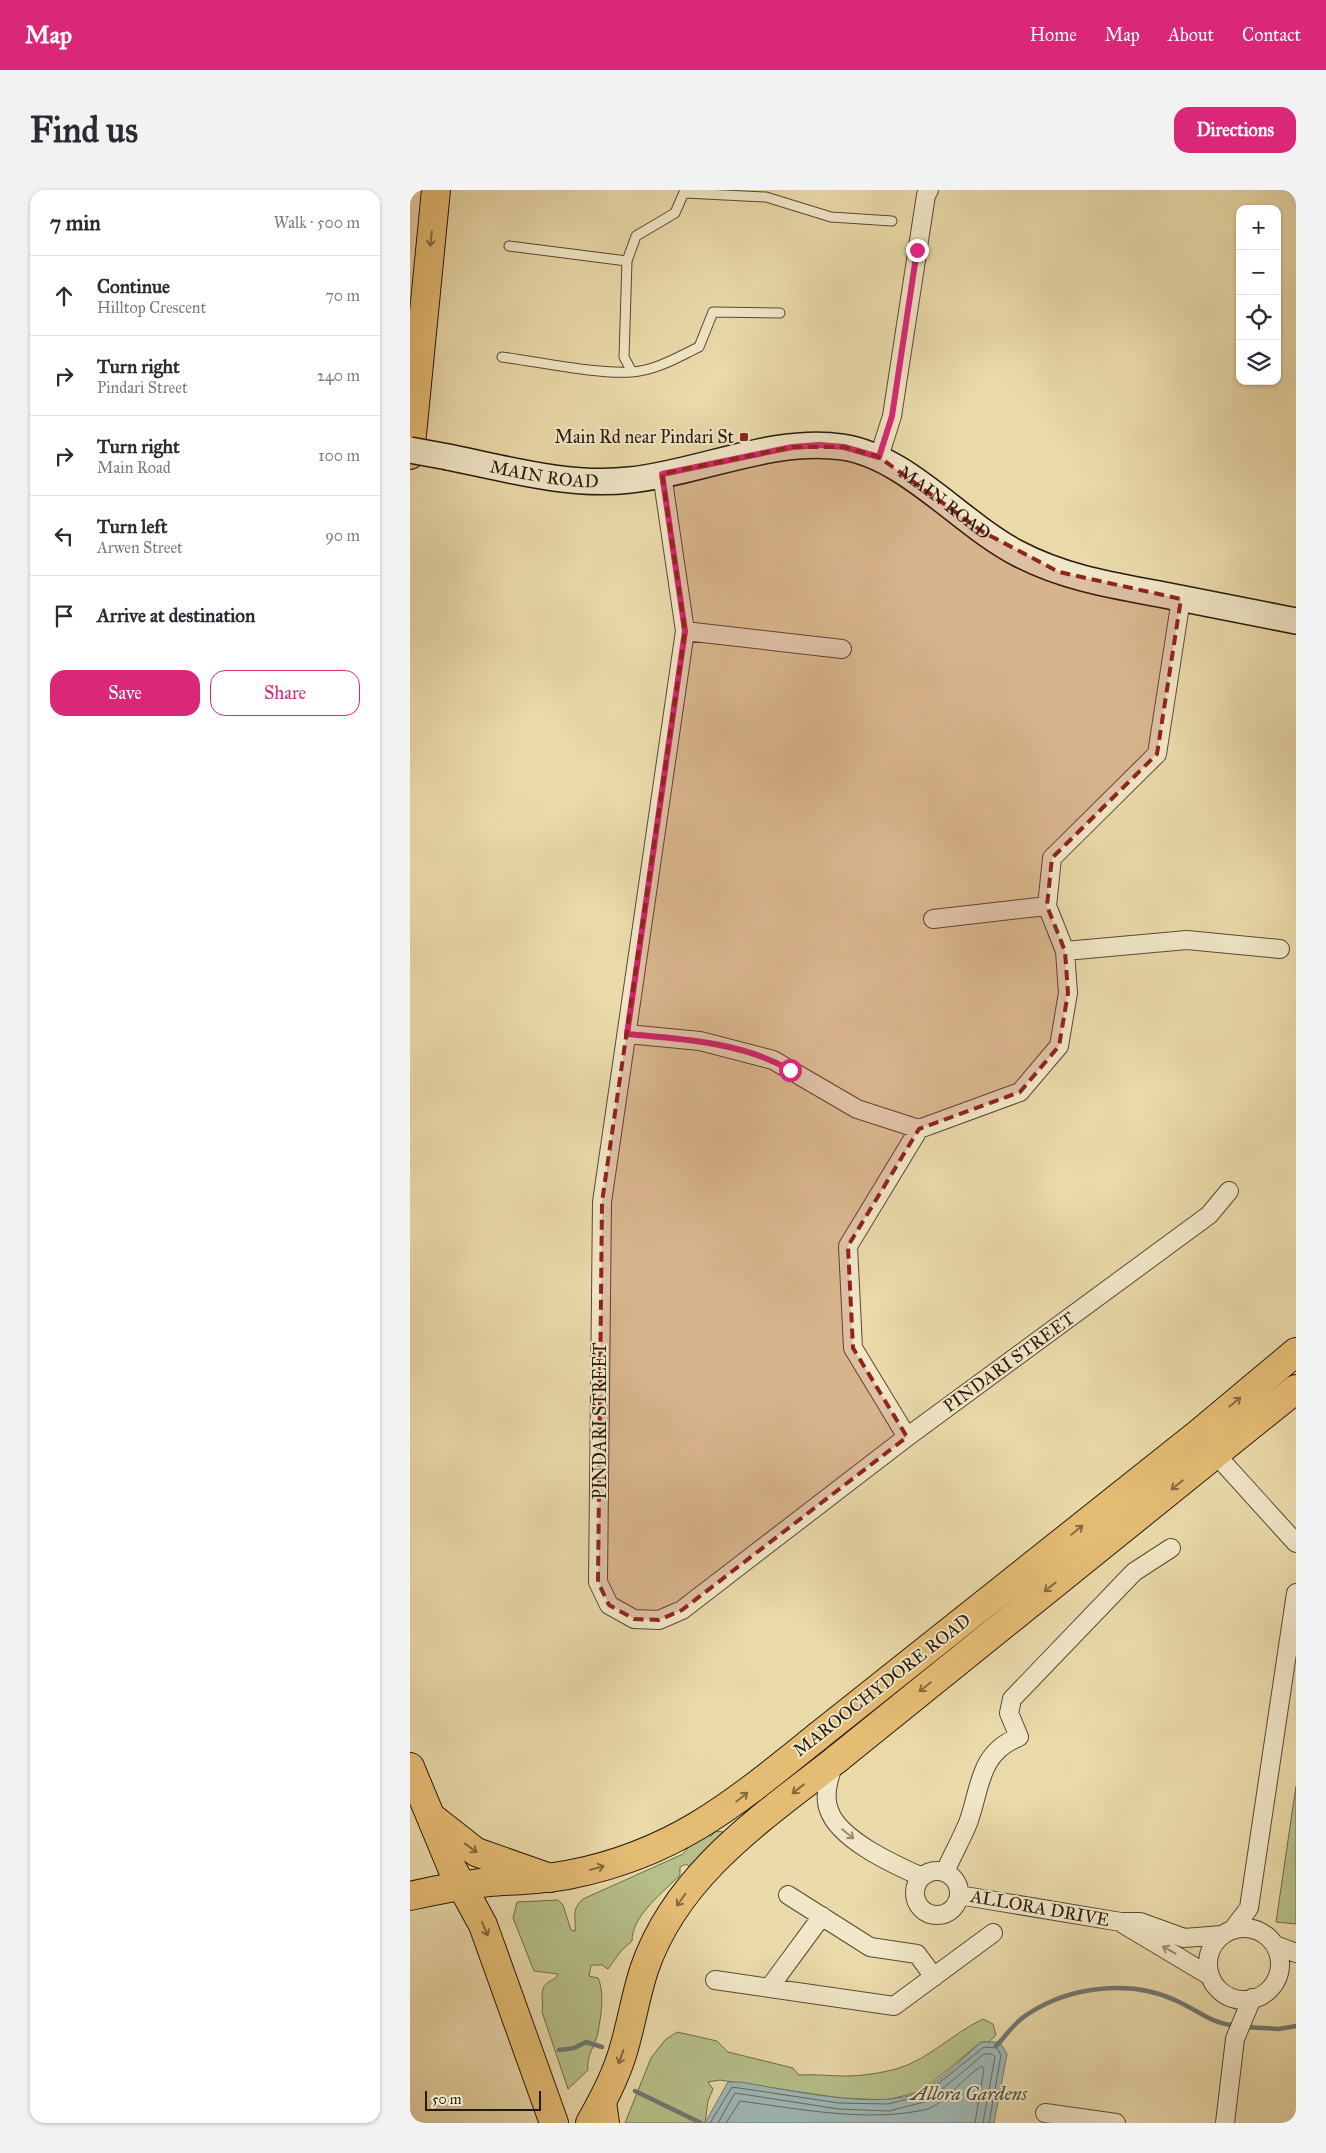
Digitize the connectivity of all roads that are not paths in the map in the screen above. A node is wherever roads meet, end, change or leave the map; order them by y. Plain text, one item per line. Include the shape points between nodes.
1 (436, 190) edge
2 (929, 190) edge
3 (685, 191) edge
4 (892, 221) dead end
5 (509, 246) dead end
6 (627, 261) junction
7 (780, 313) dead end
8 (502, 357) dead end
9 (632, 372) junction
10 (410, 450) edge
11 (410, 455) edge
12 (879, 457) junction
13 (662, 474) junction
14 (1181, 599) junction
15 (1296, 621) edge
16 (685, 631) junction
17 (842, 649) dead end
18 (1047, 906) junction
19 (933, 918) dead end
20 (1280, 949) dead end
21 (1065, 951) junction
22 (627, 1034) junction
23 (919, 1129) junction
24 (1229, 1191) dead end
25 (1296, 1352) edge
26 (1296, 1389) edge
27 (908, 1437) junction
28 (1206, 1444) junction
29 (1296, 1543) edge
30 (1171, 1548) dead end
31 (1296, 1592) edge
32 (836, 1759) junction
33 (410, 1767) edge
34 (433, 1818) junction
35 (945, 1872) junction
36 (922, 1877) junction
37 (550, 1878) junction
38 (463, 1886) junction
39 (788, 1895) dead end
40 (959, 1895) junction
41 (410, 1896) edge
42 (1249, 1908) junction
43 (822, 1916) junction
44 (1121, 1922) junction
45 (1228, 1932) junction
46 (1262, 1932) junction
47 (993, 1933) dead end
48 (1275, 1945) junction
49 (1296, 1953) edge
50 (1296, 1972) edge
51 (1210, 1976) junction
52 (934, 1977) junction
53 (1277, 1978) junction
54 (715, 1980) dead end
55 (769, 1988) junction
56 (1228, 1996) junction
57 (1252, 1998) junction
58 (1237, 2018) junction
59 (1045, 2113) dead end
60 (599, 2116) edge
61 (554, 2123) edge
62 (1116, 2123) edge
63 (1225, 2123) edge

1 -> 11 main road
2 - 12 street via 892,416
3 - 4 lane via 766,197 831,217
3 - 6 lane via 675,213 636,236
5 - 6 lane
6 - 9 lane via 624,357
7 - 9 lane via 713,312 699,347 664,364
8 - 9 lane
10 - 13 main road, MAIN ROAD, bridge via 601,482
12 - 13 main road, MAIN ROAD via 844,447 792,447
12 - 14 main road, MAIN ROAD via 1017,553 1059,572
13 - 16 street, PINDARI STREET
14 - 15 main road, MAIN ROAD
14 - 18 street via 1157,754 1052,858
16 - 17 street
16 - 22 street, PINDARI STREET
18 - 19 street
18 - 21 street
20 - 21 street via 1188,940
21 - 23 street via 1068,993 1059,1046 1020,1092
22 - 23 street via 700,1040 773,1060 857,1110
22 - 27 street, PINDARI STREET via 602,1202 598,1582 609,1605 634,1619 658,1620 682,1610
23 - 27 street via 848,1246 853,1348
24 - 27 street, PINDARI STREET via 1209,1215
28 -> 25 main road, MAROOCHYDORE ROAD
26 - 28 main road, MAROOCHYDORE ROAD
28 - 29 street
28 -> 32 main road, MAROOCHYDORE ROAD
37 -> 28 main road, MAROOCHYDORE ROAD via 600,1868 649,1851 731,1805
30 - 35 street via 1134,1572 1012,1699 1008,1713 1019,1737 1004,1744 987,1761 968,1823
31 - 42 street
32 -> 36 street via 827,1796 829,1811 836,1823 896,1866
32 -> 60 main road, MAROOCHYDORE ROAD via 726,1848 674,1910 645,1967 624,2050
33 - 34 main road
34 -> 37 main road via 476,1852
34 - 38 main road via 452,1868
35 - 36 street via 932,1871
35 - 40 street via 956,1881
36 - 40 street via 915,1894 924,1911 937,1915 949,1912
37 - 38 main road, MAROOCHYDORE ROAD
38 - 41 main road, MAROOCHYDORE ROAD
38 -> 61 main road via 494,1951
39 - 43 street
40 - 44 street, ALLORA DRIVE
42 - 45 street
42 - 46 street
43 - 52 street via 870,1947 917,1954
43 - 55 street
44 - 45 street, ALLORA DRIVE via 1140,1922 1184,1938
51 -> 44 street, ALLORA DRIVE
45 - 46 street via 1248,1928
45 - 51 street via 1210,1954
46 - 48 street
47 - 52 street
48 - 49 street
48 - 53 street via 1280,1958
50 - 53 street
51 - 56 street
52 - 55 street via 894,2006
53 - 57 street via 1264,1993
54 - 55 street
56 - 57 street
56 - 58 street
57 - 58 street
58 - 63 street
59 - 62 street

